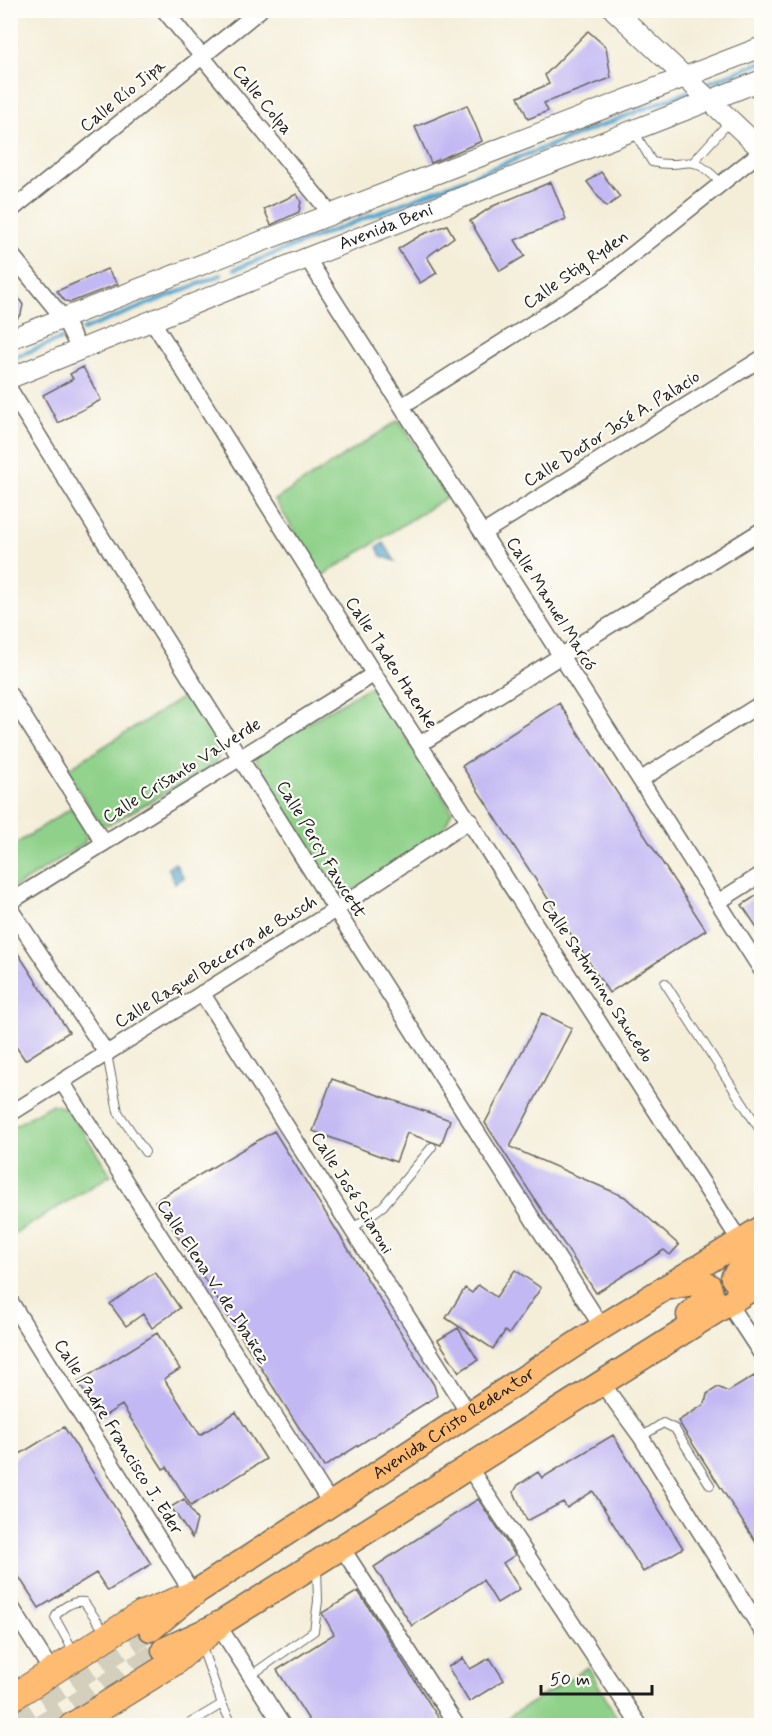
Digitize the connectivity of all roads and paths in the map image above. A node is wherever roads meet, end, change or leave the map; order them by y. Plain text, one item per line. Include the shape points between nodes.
1 (164, 10) edge
2 (260, 10) edge
3 (614, 10) edge
4 (762, 47) edge
5 (202, 57) junction
6 (685, 79) junction
7 (762, 80) edge
8 (707, 100) junction
9 (730, 121) junction
10 (633, 130) junction
11 (762, 150) edge
12 (694, 161) junction
13 (722, 184) junction
14 (10, 211) edge
15 (331, 214) junction
16 (10, 253) edge
17 (307, 258) junction
18 (64, 319) junction
19 (153, 322) junction
20 (10, 339) edge
21 (80, 351) junction
22 (762, 358) edge
23 (10, 378) edge
24 (10, 390) edge
25 (402, 406) junction
26 (762, 530) edge
27 (483, 533) junction
28 (561, 656) junction
29 (374, 674) junction
30 (10, 695) edge
31 (762, 703) edge
32 (420, 744) junction
33 (242, 757) junction
34 (640, 780) junction
35 (470, 820) junction
36 (104, 843) junction
37 (762, 874) edge
38 (10, 902) edge
39 (718, 902) junction
40 (10, 909) edge
41 (334, 910) junction
42 (762, 970) edge
43 (665, 983) dead end
44 (202, 993) junction
45 (107, 1054) junction
46 (62, 1082) junction
47 (10, 1114) edge
48 (762, 1133) edge
49 (432, 1147) dead end
50 (145, 1152) dead end
51 (352, 1228) junction
52 (762, 1228) edge
53 (740, 1241) junction
54 (762, 1255) edge
55 (762, 1281) edge
56 (662, 1289) junction
57 (10, 1301) edge
58 (728, 1303) junction
59 (602, 1327) junction
60 (762, 1355) edge
61 (591, 1388) junction
62 (469, 1414) junction
63 (641, 1437) junction
64 (468, 1466) junction
65 (710, 1485) dead end
66 (332, 1504) junction
67 (342, 1548) junction
68 (317, 1563) junction
69 (193, 1594) junction
70 (10, 1605) edge
71 (151, 1629) tunnel mouth
72 (762, 1631) edge
73 (208, 1633) junction
74 (107, 1636) junction
75 (164, 1650) tunnel mouth
76 (77, 1656) junction
77 (52, 1672) junction
78 (250, 1676) junction
79 (10, 1699) edge
80 (222, 1704) junction
81 (72, 1725) edge
82 (185, 1725) edge
83 (233, 1725) edge
84 (282, 1725) edge
85 (457, 1725) edge
86 (640, 1725) edge

1 - 5 street, Calle Colpa
2 - 5 street, Calle Río Jipa
3 - 6 street
4 - 6 street, Avenida Beni
5 - 14 street, Calle Río Jipa
5 - 15 street, Calle Colpa
6 - 8 street
6 - 15 street, Avenida Beni
7 - 8 street, Avenida Beni
8 - 9 street
8 - 10 street, Avenida Beni
9 - 11 street
9 - 12 lane
10 - 12 lane via 652,162
10 - 17 street, Avenida Beni
11 - 13 street, Calle Stig Ryden
12 - 13 lane
13 - 25 street, Calle Stig Ryden via 602,279
15 - 18 street, Avenida Beni
16 - 18 street
17 - 19 street, Avenida Beni
17 - 25 street, Calle Manuel Marcó
18 - 20 street, Avenida Beni
18 - 21 street
19 - 21 street, Avenida Beni
19 - 29 street, Calle Tadeo Haenke
21 - 23 street, Avenida Beni
22 - 27 street, Calle Doctor José A. Palacio
24 - 33 street, Calle Percy Fawcett
25 - 27 street, Calle Manuel Marcó
26 - 28 street, Calle Tadeo Haenke
27 - 28 street, Calle Manuel Marcó
28 - 32 street, Calle Tadeo Haenke
28 - 34 street, Calle Manuel Marcó
29 - 32 street, Calle Tadeo Haenke
29 - 33 street, Calle Crisanto Valverde
30 - 36 street
31 - 34 street
32 - 35 street, Calle Saturnino Saucedo
33 - 36 street, Calle Crisanto Valverde
33 - 41 street, Calle Percy Fawcett
34 - 39 street, Calle Manuel Marcó
35 - 41 street, Calle Raquel Becerra de Busch
35 - 53 street, Calle Saturnino Saucedo
36 - 38 street, Calle Crisanto Valverde
37 - 39 street
39 - 42 street, Calle Manuel Marcó
40 - 45 street
41 - 44 street, Calle Raquel Becerra de Busch
41 - 59 street, Calle Percy Fawcett
43 - 48 lane
44 - 45 street, Calle Raquel Becerra de Busch
44 - 51 street, Calle José Sciaroni
45 - 46 street, Calle Raquel Becerra de Busch
45 - 50 lane via 118,1112
46 - 47 street, Calle Raquel Becerra de Busch
46 - 66 street, Calle Elena V. de Ibañez
49 - 51 lane via 383,1206
51 - 62 street, Calle José Sciaroni
52 - 53 main road, Avenida Cristo Redentor
53 - 56 main road, Avenida Cristo Redentor
54 - 55 main road via 738,1270 733,1278 740,1287
55 - 58 main road
56 - 59 main road, Avenida Cristo Redentor
56 - 61 main road via 699,1282 710,1286 711,1294 697,1310 631,1353
57 - 69 street, Calle Padre Francisco J. Eder
58 - 60 street
58 - 61 main road
59 - 62 main road, Avenida Cristo Redentor
61 - 63 street
61 - 64 main road
62 - 66 main road, Avenida Cristo Redentor
63 - 65 lane via 663,1423 669,1424
63 - 72 street
64 - 67 main road
64 - 86 street
66 - 69 main road, Avenida Cristo Redentor
67 - 68 main road
67 - 85 street
68 - 73 main road
68 - 78 lane via 314,1631
69 - 71 main road, Avenida Cristo Redentor
69 - 74 highway via 142,1614
70 - 77 street
73 - 75 main road
73 - 78 street
73 - 80 lane
73 - 81 highway via 173,1663
74 - 76 highway
74 - 76 lane via 84,1602 66,1607 55,1618
76 - 77 highway
77 - 79 highway
78 - 84 street
80 - 82 lane
80 - 83 lane

